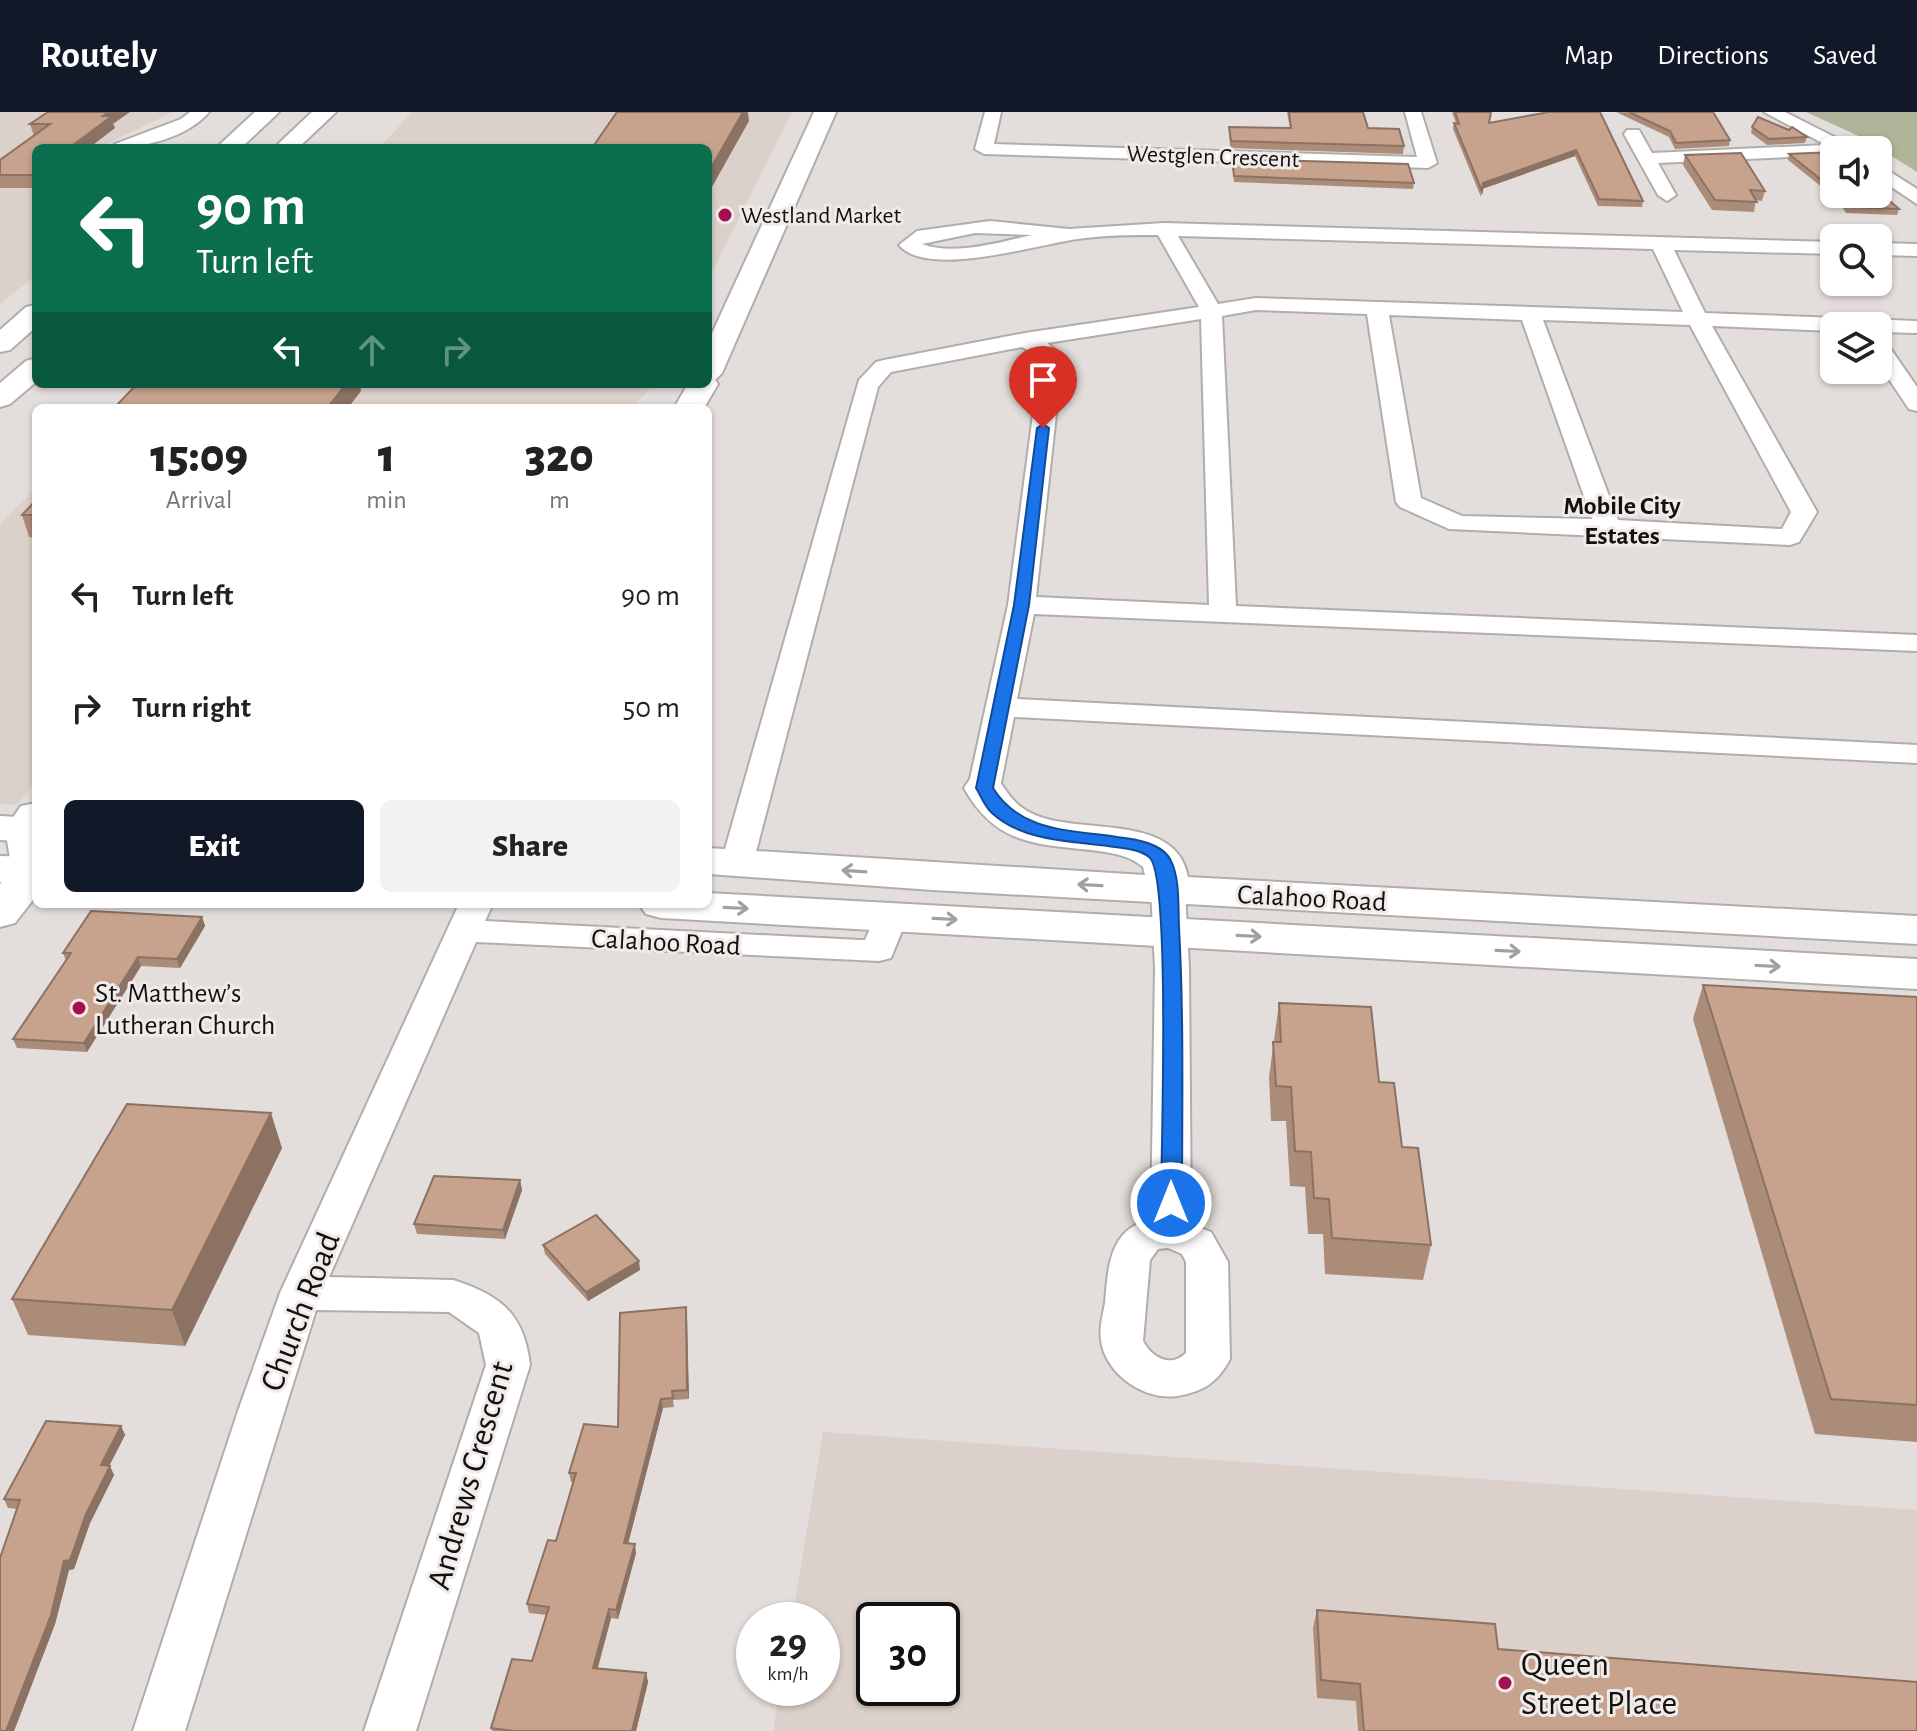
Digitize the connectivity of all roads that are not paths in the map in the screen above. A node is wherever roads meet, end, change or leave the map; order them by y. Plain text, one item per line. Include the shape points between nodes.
1 (201, 112) edge
2 (268, 112) edge
3 (325, 112) edge
4 (825, 112) edge
5 (993, 112) edge
6 (1413, 112) edge
7 (1772, 112) edge
8 (1633, 134) dead end
9 (1823, 136) edge
10 (132, 144) edge
11 (222, 144) edge
12 (289, 144) edge
13 (1820, 149) edge
14 (1645, 158) junction
15 (1892, 179) edge
16 (1667, 195) dead end
17 (1917, 198) edge
18 (1164, 229) junction
19 (1067, 234) junction
20 (1660, 242) junction
21 (1820, 248) edge
22 (1892, 249) edge
23 (1917, 250) edge
24 (1377, 308) junction
25 (1211, 309) junction
26 (1530, 313) junction
27 (32, 316) edge
28 (1697, 319) junction
29 (1820, 324) edge
30 (1892, 327) edge
31 (1917, 327) edge
32 (1025, 340) junction
33 (0, 344) edge
34 (712, 364) edge
35 (1892, 367) edge
36 (32, 370) edge
37 (0, 398) edge
38 (1917, 404) edge
39 (1608, 527) junction
40 (1022, 605) junction
41 (1223, 614) junction
42 (1917, 643) edge
43 (1002, 707) junction
44 (1917, 754) edge
45 (984, 788) joint
46 (25, 848) edge
47 (722, 862) edge
48 (712, 907) edge
49 (1170, 911) junction
50 (0, 913) edge
51 (891, 916) junction
52 (471, 917) edge
53 (1917, 930) edge
54 (1917, 974) edge
55 (1171, 1232) dead end
56 (301, 1293) junction
57 (159, 1731) edge
58 (390, 1731) edge

1 - 10 street via 187,123
2 - 11 main road
3 - 12 main road
4 - 34 main road
5 - 6 street, Westglen Crescent via 984,149 1428,163
7 - 9 street
8 - 14 street
13 - 14 street
14 - 16 street
15 - 17 street
18 - 19 street
18 - 20 street
18 - 25 street
19 - 19 street via 974,225 924,235 909,245 919,252 947,254
20 - 21 street
20 - 28 street
22 - 23 street
24 - 25 street via 1256,304
24 - 26 street
24 - 39 street via 1409,502 1458,524
25 - 32 street
25 - 41 street
26 - 28 street
26 - 39 street
27 - 33 main road
28 - 29 street
28 - 39 street via 1804,512 1790,537
30 - 31 street
32 - 40 street via 1047,352 1050,369
32 - 47 street via 884,367 867,385
35 - 38 street
36 - 37 main road
40 - 41 street
40 - 43 street
41 - 42 street
43 - 44 street
43 - 45 street
45 - 49 main road via 997,809 1018,823 1154,852 1163,862
46 - 50 main road
49 -> 47 main road, Calahoo Road
48 -> 51 main road, Calahoo Road
51 -> 49 main road, Calahoo Road
49 - 53 main road, Calahoo Road
49 -> 54 main road, Calahoo Road
49 - 55 street
51 - 52 street, Calahoo Road via 879,950 860,951
52 - 56 street, Church Road
56 - 57 street, Church Road
56 - 58 street, Andrews Crescent via 453,1296 494,1320 506,1340 508,1365

